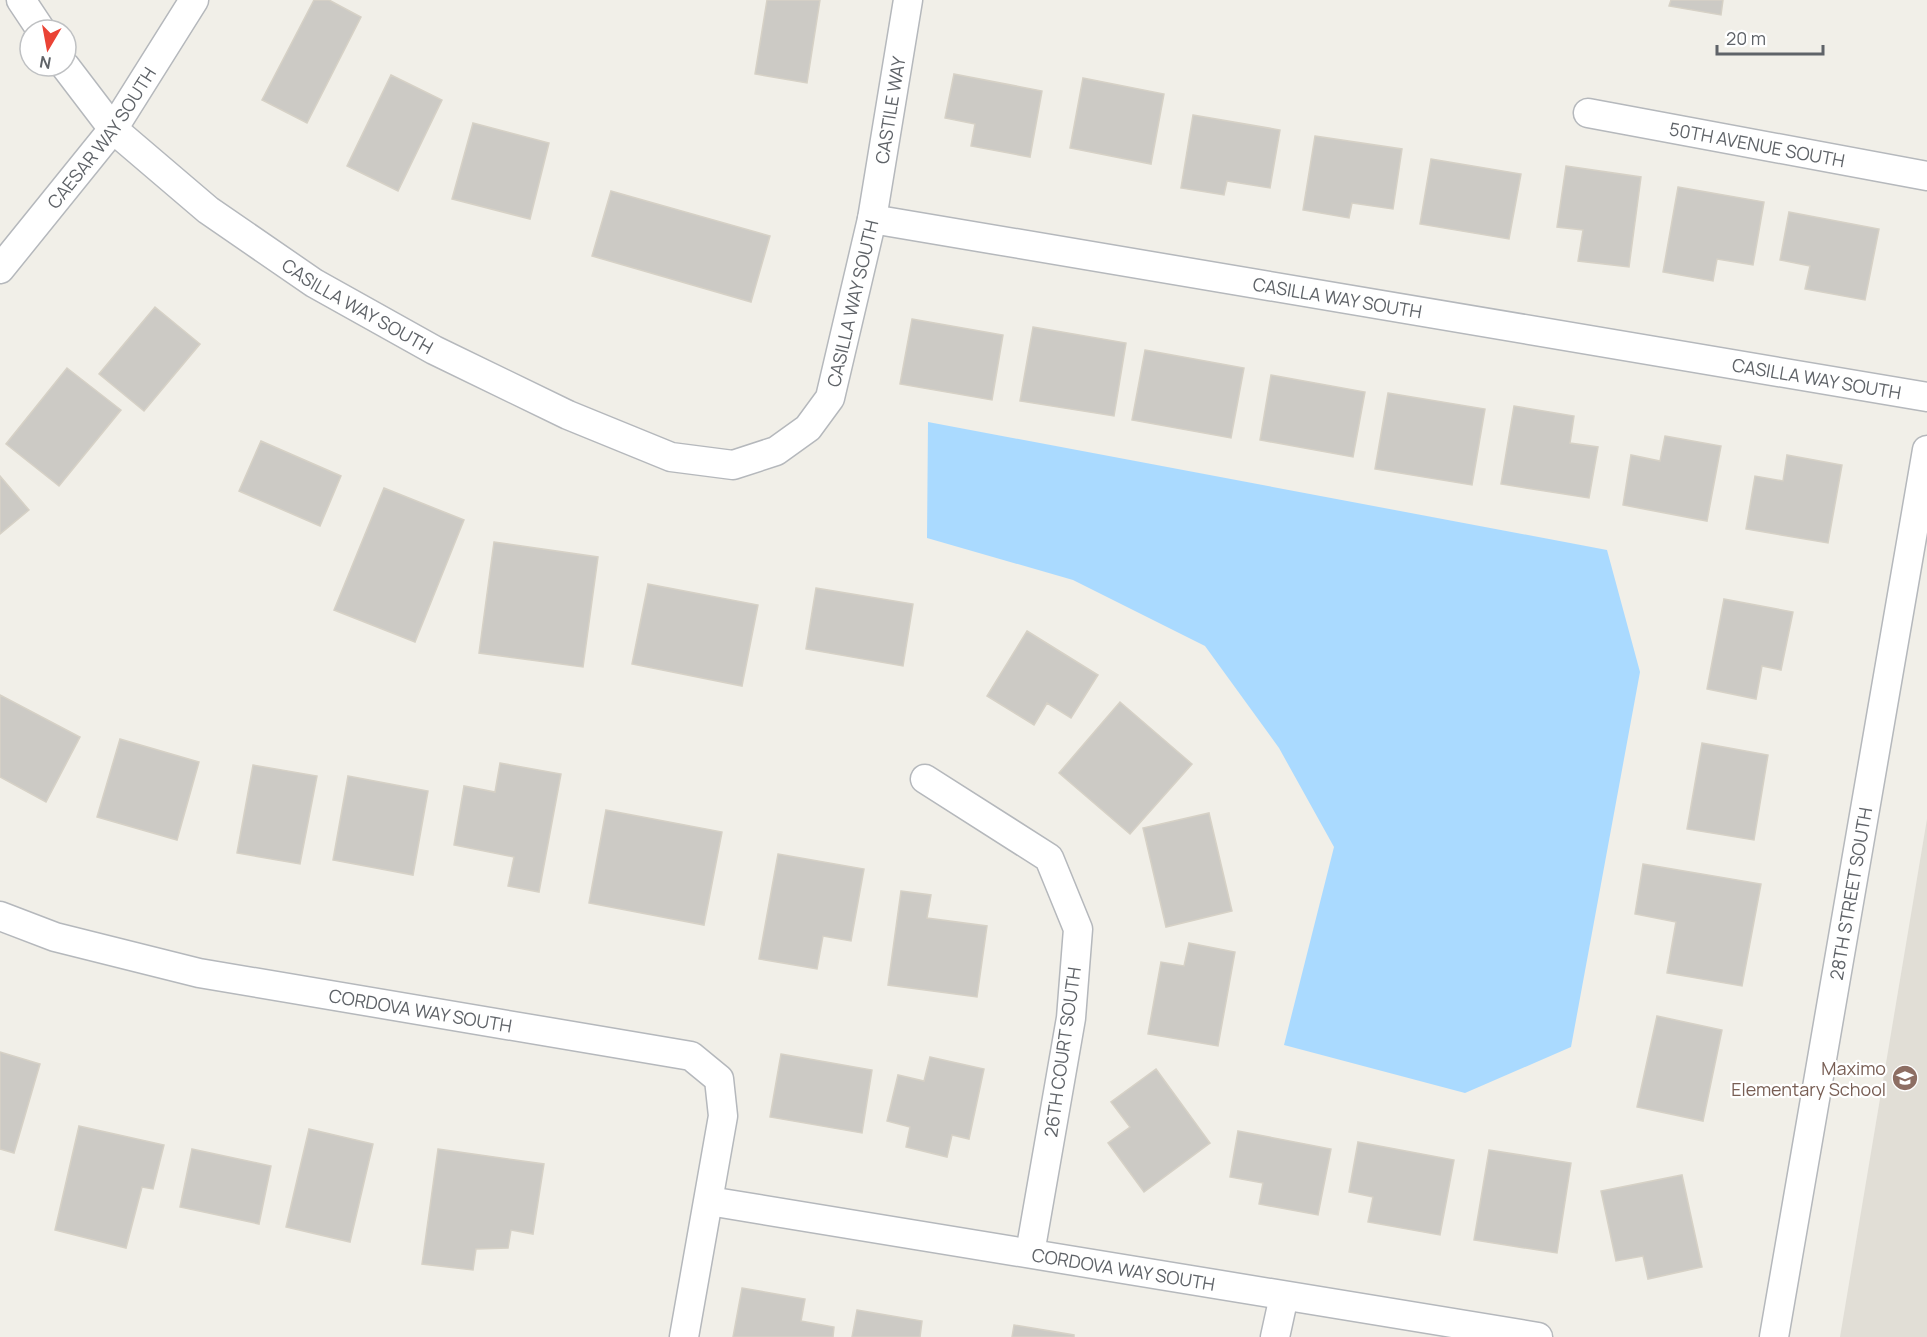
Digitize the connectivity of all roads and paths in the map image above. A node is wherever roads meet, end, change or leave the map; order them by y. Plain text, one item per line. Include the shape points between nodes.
1 (21, 0) edge
2 (194, 0) edge
3 (908, 0) edge
4 (33, 18) edge
5 (74, 78) edge
6 (1588, 113) dead end
7 (113, 129) junction
8 (1927, 176) edge
9 (872, 219) junction
10 (0, 269) edge
11 (1927, 397) edge
12 (1927, 450) edge
13 (1922, 512) edge
14 (925, 779) dead end
15 (0, 916) edge
16 (709, 1201) junction
17 (1030, 1253) junction
18 (1284, 1296) junction
19 (684, 1337) edge
20 (1275, 1337) edge
21 (1538, 1337) edge
22 (1773, 1337) edge

1 - 4 street
2 - 7 street, CAESAR WAY SOUTH
3 - 9 street, CASTILE WAY
5 - 7 street, CASILLA WAY SOUTH
6 - 8 street, 50TH AVENUE SOUTH
7 - 9 street, CASILLA WAY SOUTH via 208,210 314,283 434,350 567,415 671,457 733,465 776,451 808,428 830,398
7 - 10 street, CAESAR WAY SOUTH
9 - 11 street, CASILLA WAY SOUTH
12 - 13 street, 28TH STREET SOUTH
13 - 22 street, 28TH STREET SOUTH
14 - 17 street, 26TH COURT SOUTH via 1049,858 1078,929 1071,1018
15 - 16 street, CORDOVA WAY SOUTH via 55,937 200,973 691,1056 719,1079 723,1116
16 - 17 street, CORDOVA WAY SOUTH
16 - 19 street, CORDOVA WAY SOUTH
17 - 18 street, CORDOVA WAY SOUTH
18 - 20 street
18 - 21 street, CORDOVA WAY SOUTH

